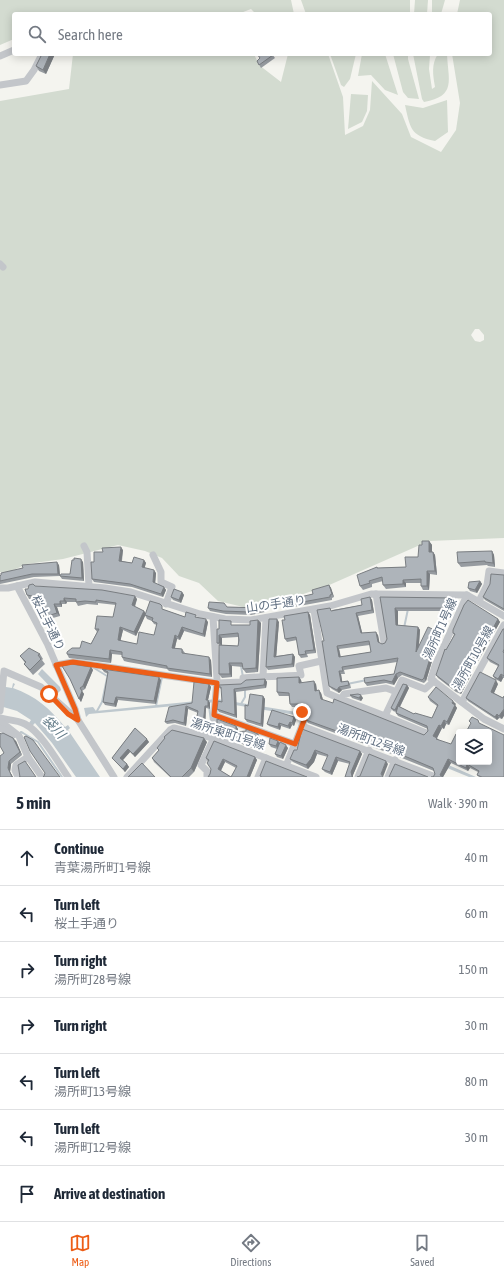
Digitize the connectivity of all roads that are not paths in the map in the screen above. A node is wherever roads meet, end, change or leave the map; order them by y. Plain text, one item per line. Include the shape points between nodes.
1 (12, 51) edge
2 (0, 56) edge
3 (41, 56) edge
4 (0, 85) edge
5 (84, 546) dead end
6 (153, 555) dead end
7 (504, 573) edge
8 (17, 586) junction
9 (89, 586) junction
10 (0, 588) edge
11 (376, 594) junction
12 (467, 595) junction
13 (480, 601) junction
14 (166, 604) junction
15 (314, 610) junction
16 (504, 616) edge
17 (213, 617) junction
18 (266, 619) junction
19 (504, 625) edge
20 (384, 642) edge
21 (321, 661) junction
22 (56, 665) junction
23 (2, 671) edge
24 (263, 676) junction
25 (434, 681) junction
26 (217, 683) junction
27 (397, 692) junction
28 (341, 699) junction
29 (462, 702) junction
30 (0, 711) edge
31 (214, 715) junction
32 (303, 715) dead end
33 (385, 716) junction
34 (0, 720) edge
35 (78, 720) junction
36 (302, 726) junction
37 (0, 728) edge
38 (504, 729) edge
39 (426, 733) edge
40 (213, 738) junction
41 (20, 739) junction
42 (295, 744) junction
43 (369, 750) junction
44 (28, 757) junction
45 (266, 758) junction
46 (395, 760) junction
47 (286, 766) junction
48 (433, 776) edge
49 (18, 777) edge
50 (42, 777) edge
51 (68, 777) edge
52 (114, 777) edge
53 (127, 777) edge
54 (208, 777) edge
55 (258, 777) edge
56 (316, 777) edge
57 (358, 777) edge
58 (388, 777) edge

1 - 2 street
3 - 4 street via 26,81
5 - 9 street
6 - 14 street via 161,572 161,582 172,587
7 - 13 street via 489,571 487,585
8 - 9 street, 山の手通り via 35,582
8 - 10 street, 山の手通り
8 - 22 street, 桜土手通り
9 - 14 street, 山の手通り via 131,592
11 - 12 street, 山の手通り
11 - 15 street, 山の手通り
11 - 20 street
12 - 13 street, 山の手通り
12 - 25 street, 湯所町1号線 via 435,666 431,679
13 - 16 street, 山の手通り
14 - 17 street, 山の手通り
15 - 18 street, 山の手通り
15 - 21 street
17 - 18 street, 山の手通り
17 - 26 street
18 - 24 street
19 - 29 street, 湯所町10号線
21 - 24 street via 299,666 301,675
21 - 28 street via 327,693
22 - 26 street via 73,662
22 - 35 street, 桜土手通り
23 - 30 street via 4,680
23 - 35 street via 41,688
24 - 26 street via 243,678 243,682
25 - 27 street via 425,689 402,680
25 - 29 street
26 - 31 street
27 - 28 street via 386,688 344,694
27 - 33 street
28 - 33 street
29 - 38 street via 484,719
31 - 40 street
31 - 42 street
32 - 36 street
33 - 39 street
34 - 41 street
34 - 51 street via 16,721 29,726
35 - 52 street, 桜土手通り
36 - 42 street
36 - 43 street, 湯所町12号線
37 - 41 street
40 - 45 street, 湯所東町1号線
40 - 53 street, 湯所東町1号線 via 174,728
40 - 54 street via 201,765 207,771
41 - 44 street
42 - 47 street
43 - 46 street, 湯所町12号線
43 - 57 street
44 - 49 street via 16,765
44 - 50 street
45 - 47 street, 湯所東町1号線
45 - 55 street
46 - 48 street, 湯所町12号線
46 - 58 street
47 - 56 street, 湯所東町1号線

